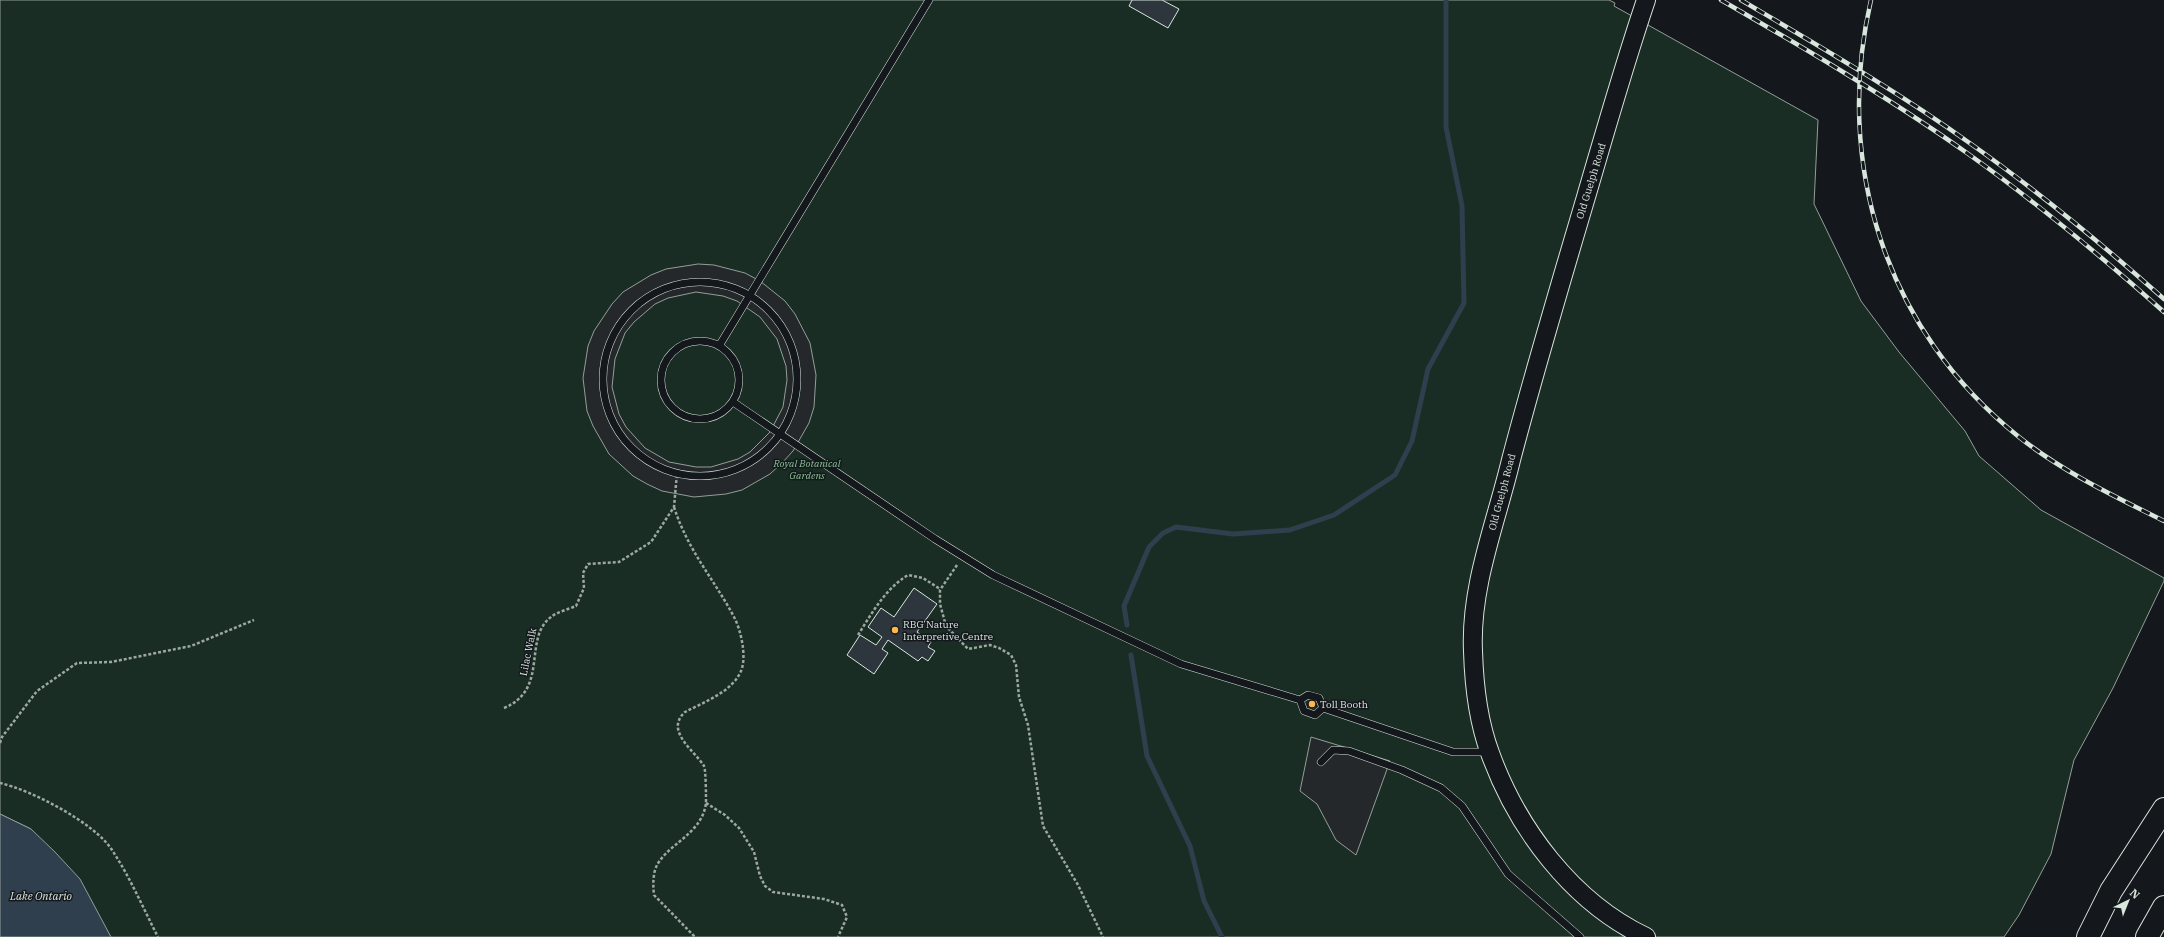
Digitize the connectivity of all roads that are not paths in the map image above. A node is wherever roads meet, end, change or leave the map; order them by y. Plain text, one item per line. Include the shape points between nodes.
1 (929, 0) edge
2 (1646, 0) edge
3 (750, 296) junction
4 (719, 346) junction
5 (733, 402) junction
6 (780, 435) junction
7 (1300, 700) junction
8 (1323, 708) junction
9 (1489, 752) junction
10 (1322, 762) dead end
11 (2164, 809) edge
12 (2164, 907) edge
13 (1580, 937) edge
14 (1646, 937) edge
15 (2088, 937) edge
16 (2147, 937) edge

1 - 3 lane
2 - 9 street, Old Guelph Road via 1528,393 1474,605 1473,650 1478,705
3 - 4 lane
3 - 6 lane via 769,311 784,330 796,365 795,402
3 - 6 lane via 723,285 709,283 687,283 653,294 630,312 621,323 608,349 603,377 607,406 615,426 638,454 663,469 677,473 706,476 734,470 760,456
4 - 5 lane via 732,358 738,374 738,391
4 - 5 lane via 696,341 674,350 661,371 661,389 669,406 690,418 702,420 714,417 725,411
5 - 6 lane
6 - 7 lane via 993,575 1181,664
7 - 8 lane via 1308,695 1319,698
7 - 8 lane via 1304,711 1309,713 1315,715
8 - 9 lane via 1453,752
9 - 14 street, Old Guelph Road via 1504,787 1528,829 1554,866 1598,908
10 - 13 lane via 1333,750 1348,751 1402,770 1441,788 1462,806 1508,874
11 - 15 highway via 2111,891
12 - 16 highway

